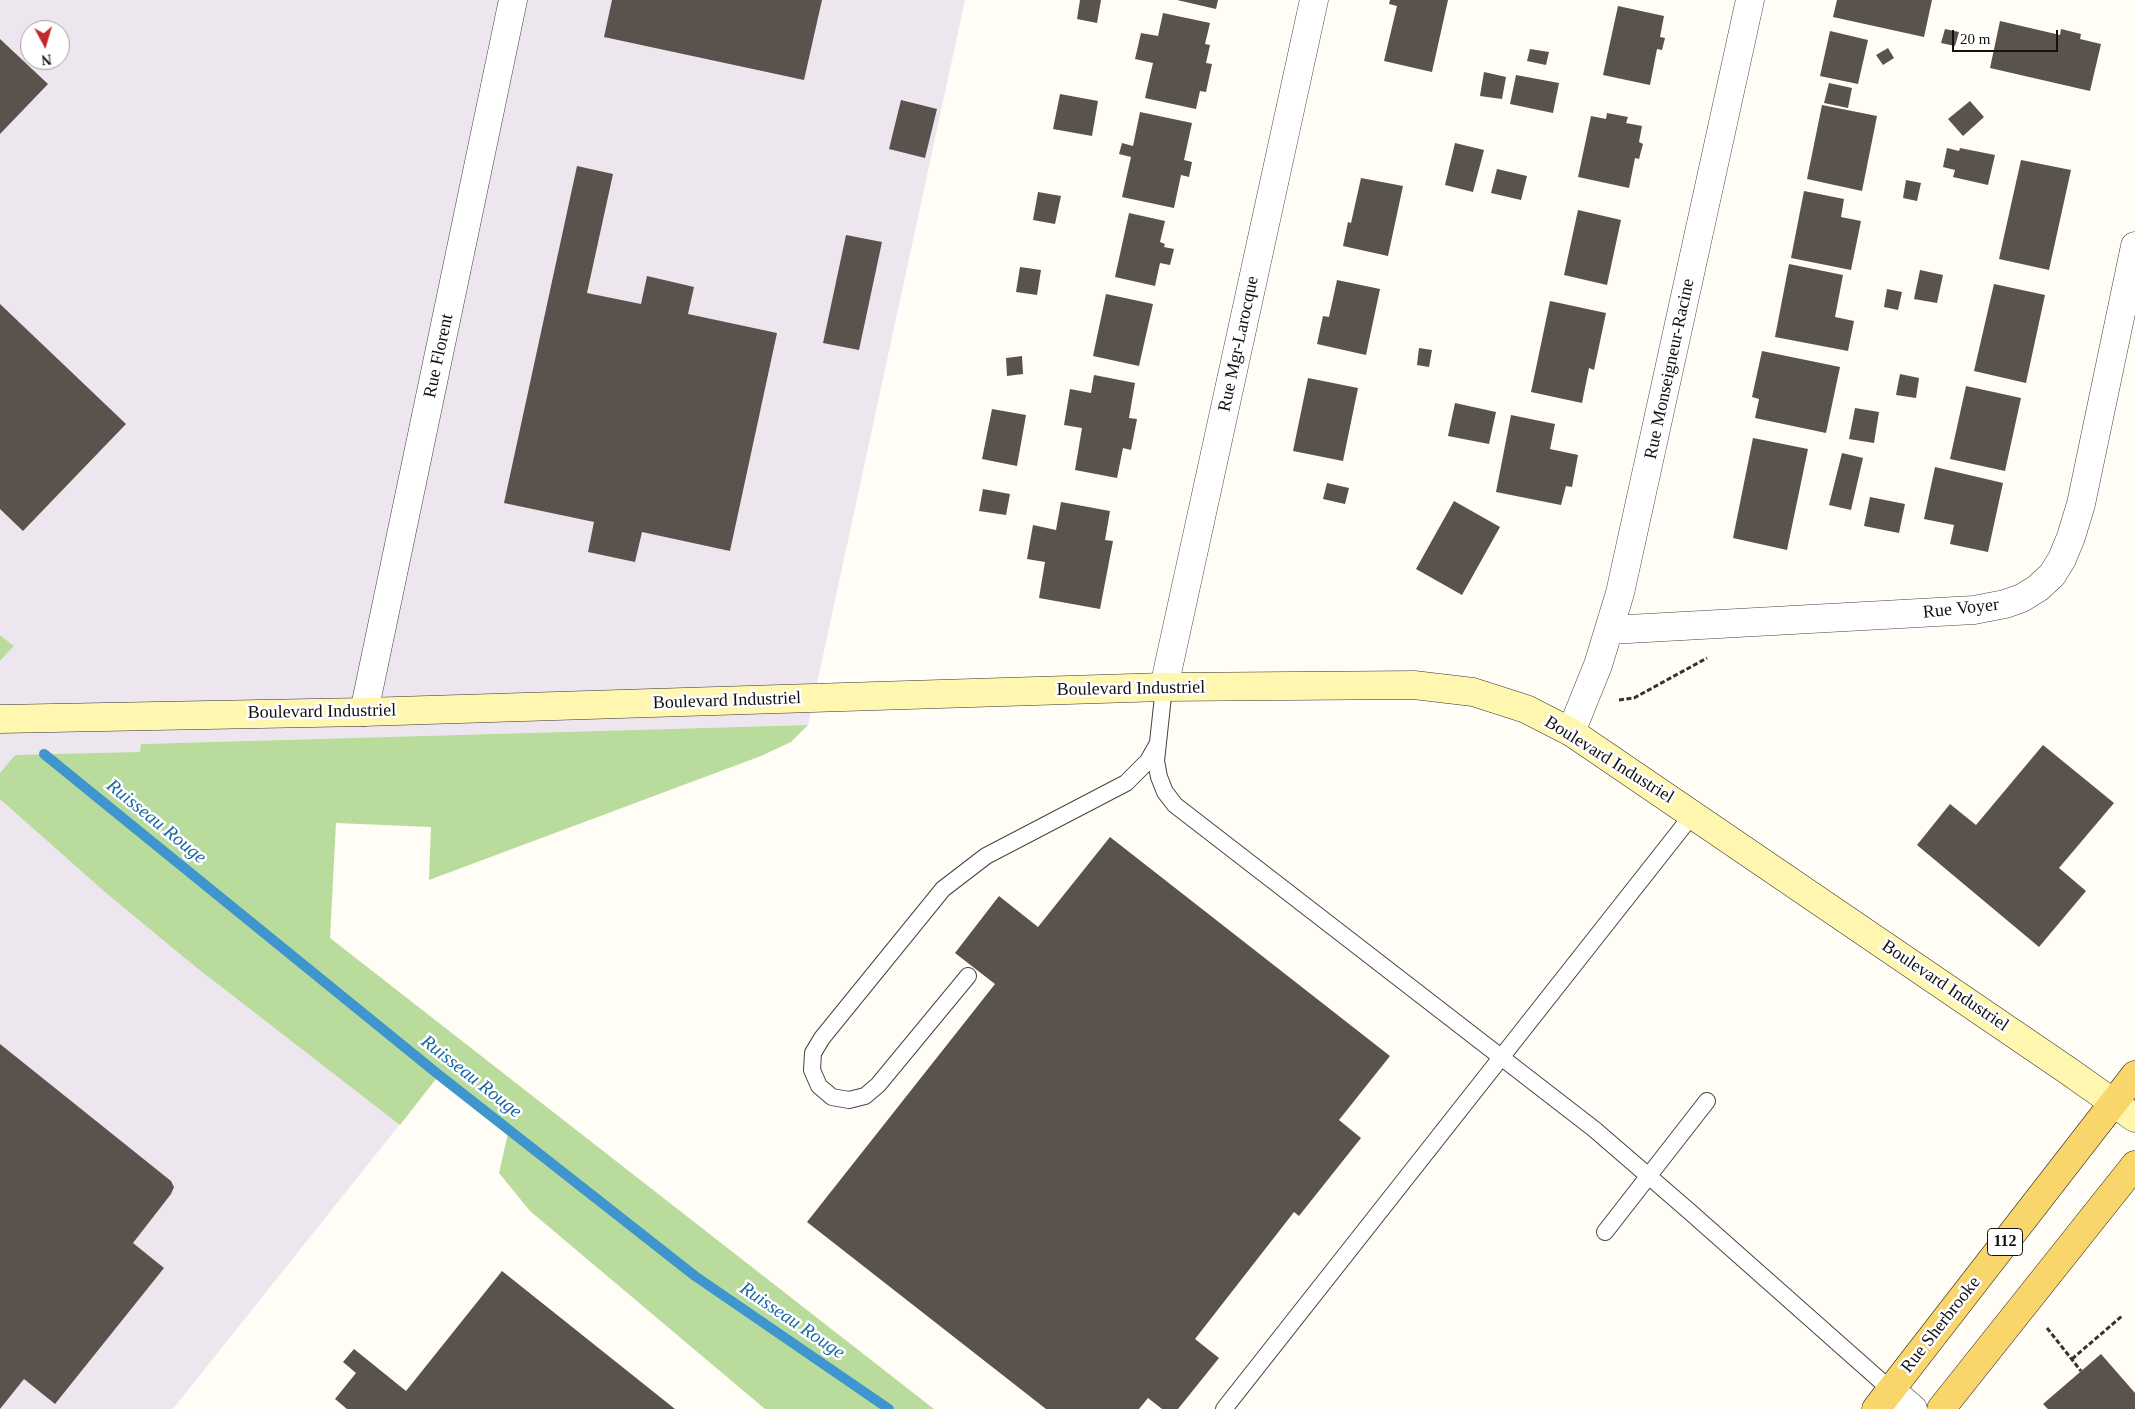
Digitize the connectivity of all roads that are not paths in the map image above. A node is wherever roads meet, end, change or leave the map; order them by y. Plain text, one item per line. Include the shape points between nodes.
1 (513, 0) edge
2 (1314, 0) edge
3 (1750, 0) edge
4 (2135, 246) edge
5 (1610, 630) junction
6 (1164, 688) junction
7 (364, 712) junction
8 (0, 720) edge
9 (1572, 732) junction
10 (1157, 745) junction
11 (1693, 814) junction
12 (968, 976) dead end
13 (1500, 1058) junction
14 (2135, 1075) edge
15 (1707, 1101) dead end
16 (2113, 1102) junction
17 (2135, 1118) edge
18 (2135, 1165) edge
19 (1649, 1176) junction
20 (1605, 1232) dead end
21 (1884, 1400) edge
22 (1224, 1409) edge
23 (1913, 1409) edge
24 (1942, 1409) edge

1 - 7 street, Rue Florent
2 - 6 street, Rue Mgr-Larocque
3 - 5 street, Rue Monseigneur-Racine
4 - 5 street, Rue Voyer via 2074,529 2062,559 2038,588 2005,604 1974,610
5 - 9 street, Rue Monseigneur-Racine
6 - 7 street, Boulevard Industriel
6 - 9 street, Boulevard Industriel via 1358,685 1443,688 1499,699
6 - 10 lane
7 - 8 street, Boulevard Industriel
9 - 11 street, Boulevard Industriel
10 - 12 lane via 1148,761 1126,782 986,856 943,889 822,1038 813,1053 812,1070 819,1086 832,1097 849,1100 865,1096 878,1085
10 - 13 lane via 1159,777 1175,805
11 - 13 lane
11 - 16 street, Boulevard Industriel
13 - 19 lane via 1594,1129
13 - 22 lane
14 - 16 main road, Rue Sherbrooke / 112
15 - 19 lane
16 - 17 street, Boulevard Industriel
16 - 21 main road, Rue Sherbrooke / 112
18 - 24 main road
19 - 20 lane
19 - 21 lane
21 - 23 street

